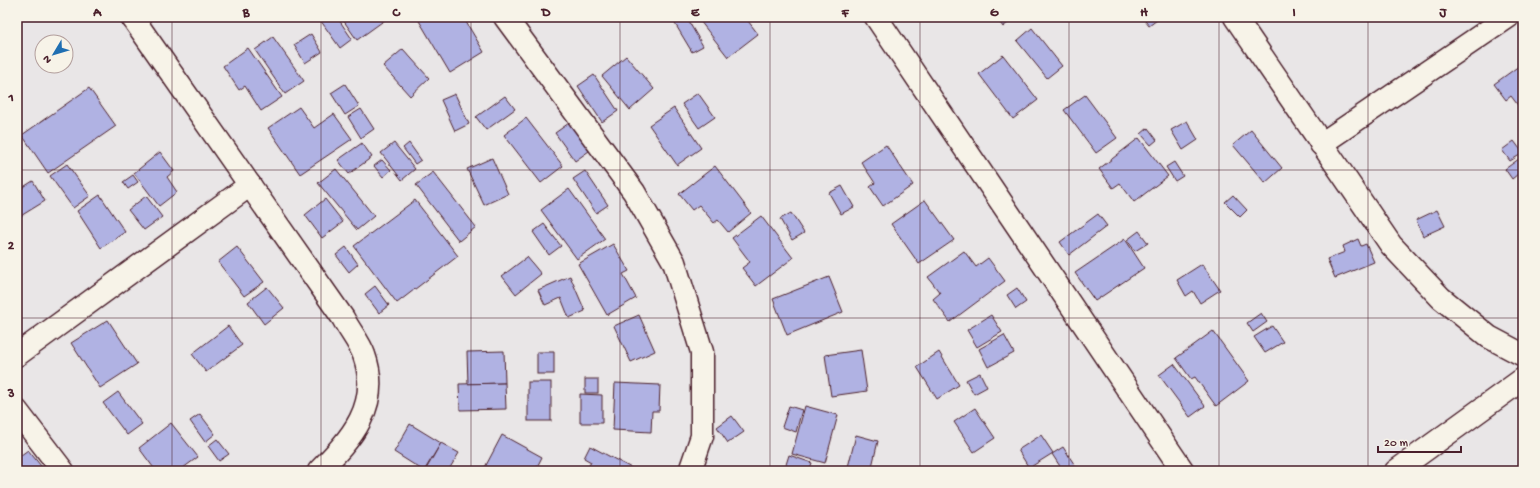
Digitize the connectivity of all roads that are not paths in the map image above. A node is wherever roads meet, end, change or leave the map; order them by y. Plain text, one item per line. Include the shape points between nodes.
1 (132, 17) edge
2 (505, 17) edge
3 (876, 17) edge
4 (1235, 17) edge
5 (1508, 17) edge
6 (1321, 144) junction
7 (250, 185) junction
8 (17, 355) edge
9 (1523, 355) edge
10 (1523, 379) edge
11 (17, 411) edge
12 (63, 471) edge
13 (319, 471) edge
14 (690, 471) edge
15 (1183, 471) edge
16 (1396, 471) edge

1 - 7 street
2 - 14 street via 634,192 674,262 702,352 702,436
3 - 15 street
4 - 6 street
5 - 6 street
6 - 9 street via 1391,245 1441,298 1489,337
7 - 8 street
7 - 13 street via 342,318 364,355 370,383 363,418 345,445
10 - 16 street
11 - 12 street

